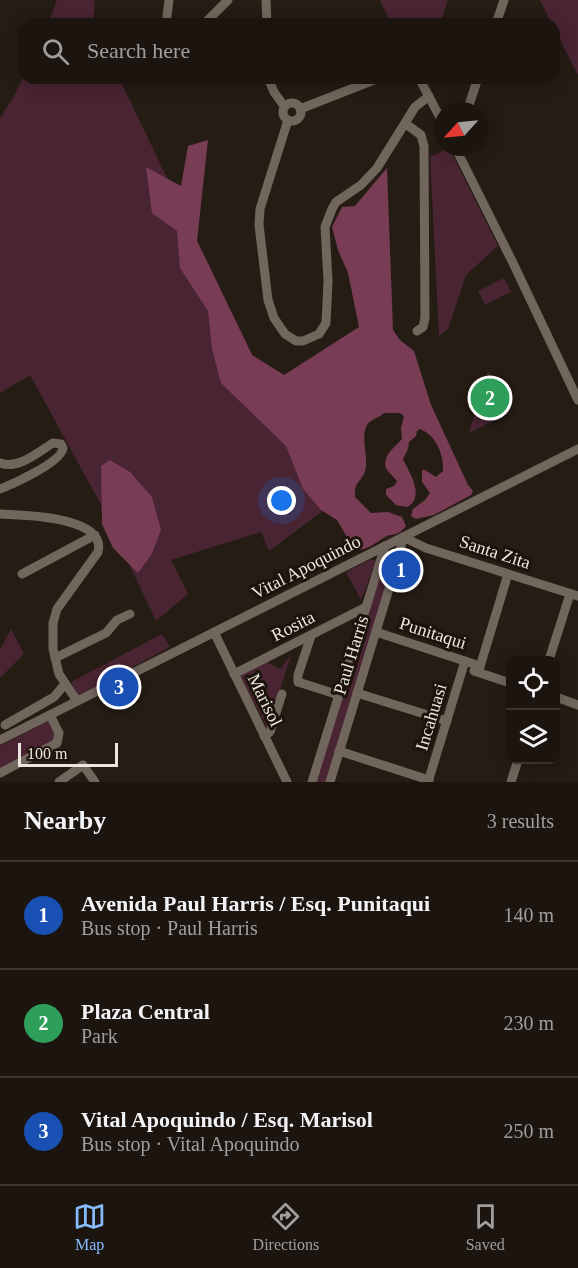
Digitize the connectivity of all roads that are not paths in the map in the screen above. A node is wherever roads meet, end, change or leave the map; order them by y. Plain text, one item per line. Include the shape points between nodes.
1 (169, 0) edge
2 (228, 0) edge
3 (267, 0) edge
4 (504, 0) edge
5 (216, 12) junction
6 (167, 18) edge
7 (210, 18) edge
8 (213, 18) edge
9 (267, 18) edge
10 (498, 18) edge
11 (271, 84) edge
12 (364, 84) edge
13 (422, 84) edge
14 (476, 84) edge
15 (429, 96) junction
16 (470, 102) edge
17 (284, 106) junction
18 (434, 106) edge
19 (300, 110) junction
20 (288, 120) junction
21 (406, 124) junction
22 (460, 156) edge
23 (417, 331) dead end
24 (578, 400) edge
25 (578, 449) edge
26 (0, 463) edge
27 (0, 489) edge
28 (0, 514) edge
29 (95, 535) junction
30 (403, 537) junction
31 (385, 546) junction
32 (22, 574) dead end
33 (508, 574) junction
34 (574, 595) edge
35 (366, 607) junction
36 (130, 614) dead end
37 (214, 632) junction
38 (376, 632) junction
39 (311, 636) junction
40 (551, 656) edge
41 (55, 658) junction
42 (464, 664) junction
43 (479, 669) junction
44 (234, 674) junction
45 (506, 681) edge
46 (65, 684) junction
47 (357, 693) junction
48 (282, 694) dead end
49 (339, 695) junction
50 (560, 699) edge
51 (77, 701) junction
52 (578, 705) edge
53 (50, 715) junction
54 (447, 721) junction
55 (3, 725) edge
56 (264, 736) junction
57 (0, 740) edge
58 (339, 751) junction
59 (516, 764) edge
60 (0, 773) edge
61 (429, 781) edge
62 (59, 782) edge
63 (95, 782) edge
64 (287, 782) edge
65 (312, 782) edge
66 (330, 782) edge
67 (511, 782) edge

1 - 6 street
2 - 5 street
3 - 9 street
4 - 10 street
5 - 7 street
5 - 8 street
11 - 17 street
12 - 19 street
13 - 15 street
14 - 16 street
15 - 18 street
15 - 21 street via 415,107
17 - 19 street via 293,102
17 - 20 street via 283,114
19 - 20 street via 298,118
20 - 21 street via 260,209 259,225 271,310 279,327 296,341 320,334 326,323 325,227 332,209 378,168
21 - 23 street via 421,135 424,146 425,318 423,327
22 - 24 street
25 - 30 street, Vital Apoquindo
26 - 27 street via 16,465 53,443 63,448 61,455 41,469
28 - 29 street via 48,517
29 - 32 street
29 - 41 street via 98,552 54,615
30 - 31 street, Vital Apoquindo
30 - 33 street, Santa Zita
30 - 38 street, Paul Harris
31 - 35 street, Paul Harris
31 - 37 street, Vital Apoquindo
33 - 34 street, Santa Zita
33 - 43 street
34 - 40 street
35 - 39 street, Rosita
35 - 49 street, Paul Harris
36 - 41 street via 117,620 106,633
37 - 44 street, Marisol
37 - 51 street, Vital Apoquindo
38 - 42 street, Punitaqui
38 - 47 street, Paul Harris
39 - 44 street, Rosita
39 - 49 street via 298,682
41 - 46 street
42 - 43 street, Punitaqui
42 - 54 street, Incahuasi
43 - 45 street, Punitaqui
44 - 56 street, Marisol
46 - 51 street
46 - 55 street via 54,697
47 - 54 street
47 - 58 street, Paul Harris
48 - 56 street via 270,732
49 - 65 street, Paul Harris
50 - 52 street
51 - 53 street, Vital Apoquindo
53 - 55 street, Vital Apoquindo
53 - 57 street, Vital Apoquindo
53 - 60 street via 59,734 56,745
54 - 61 street, Incahuasi
56 - 64 street, Marisol
58 - 61 street
58 - 66 street, Paul Harris
59 - 67 street
62 - 63 street via 83,765

